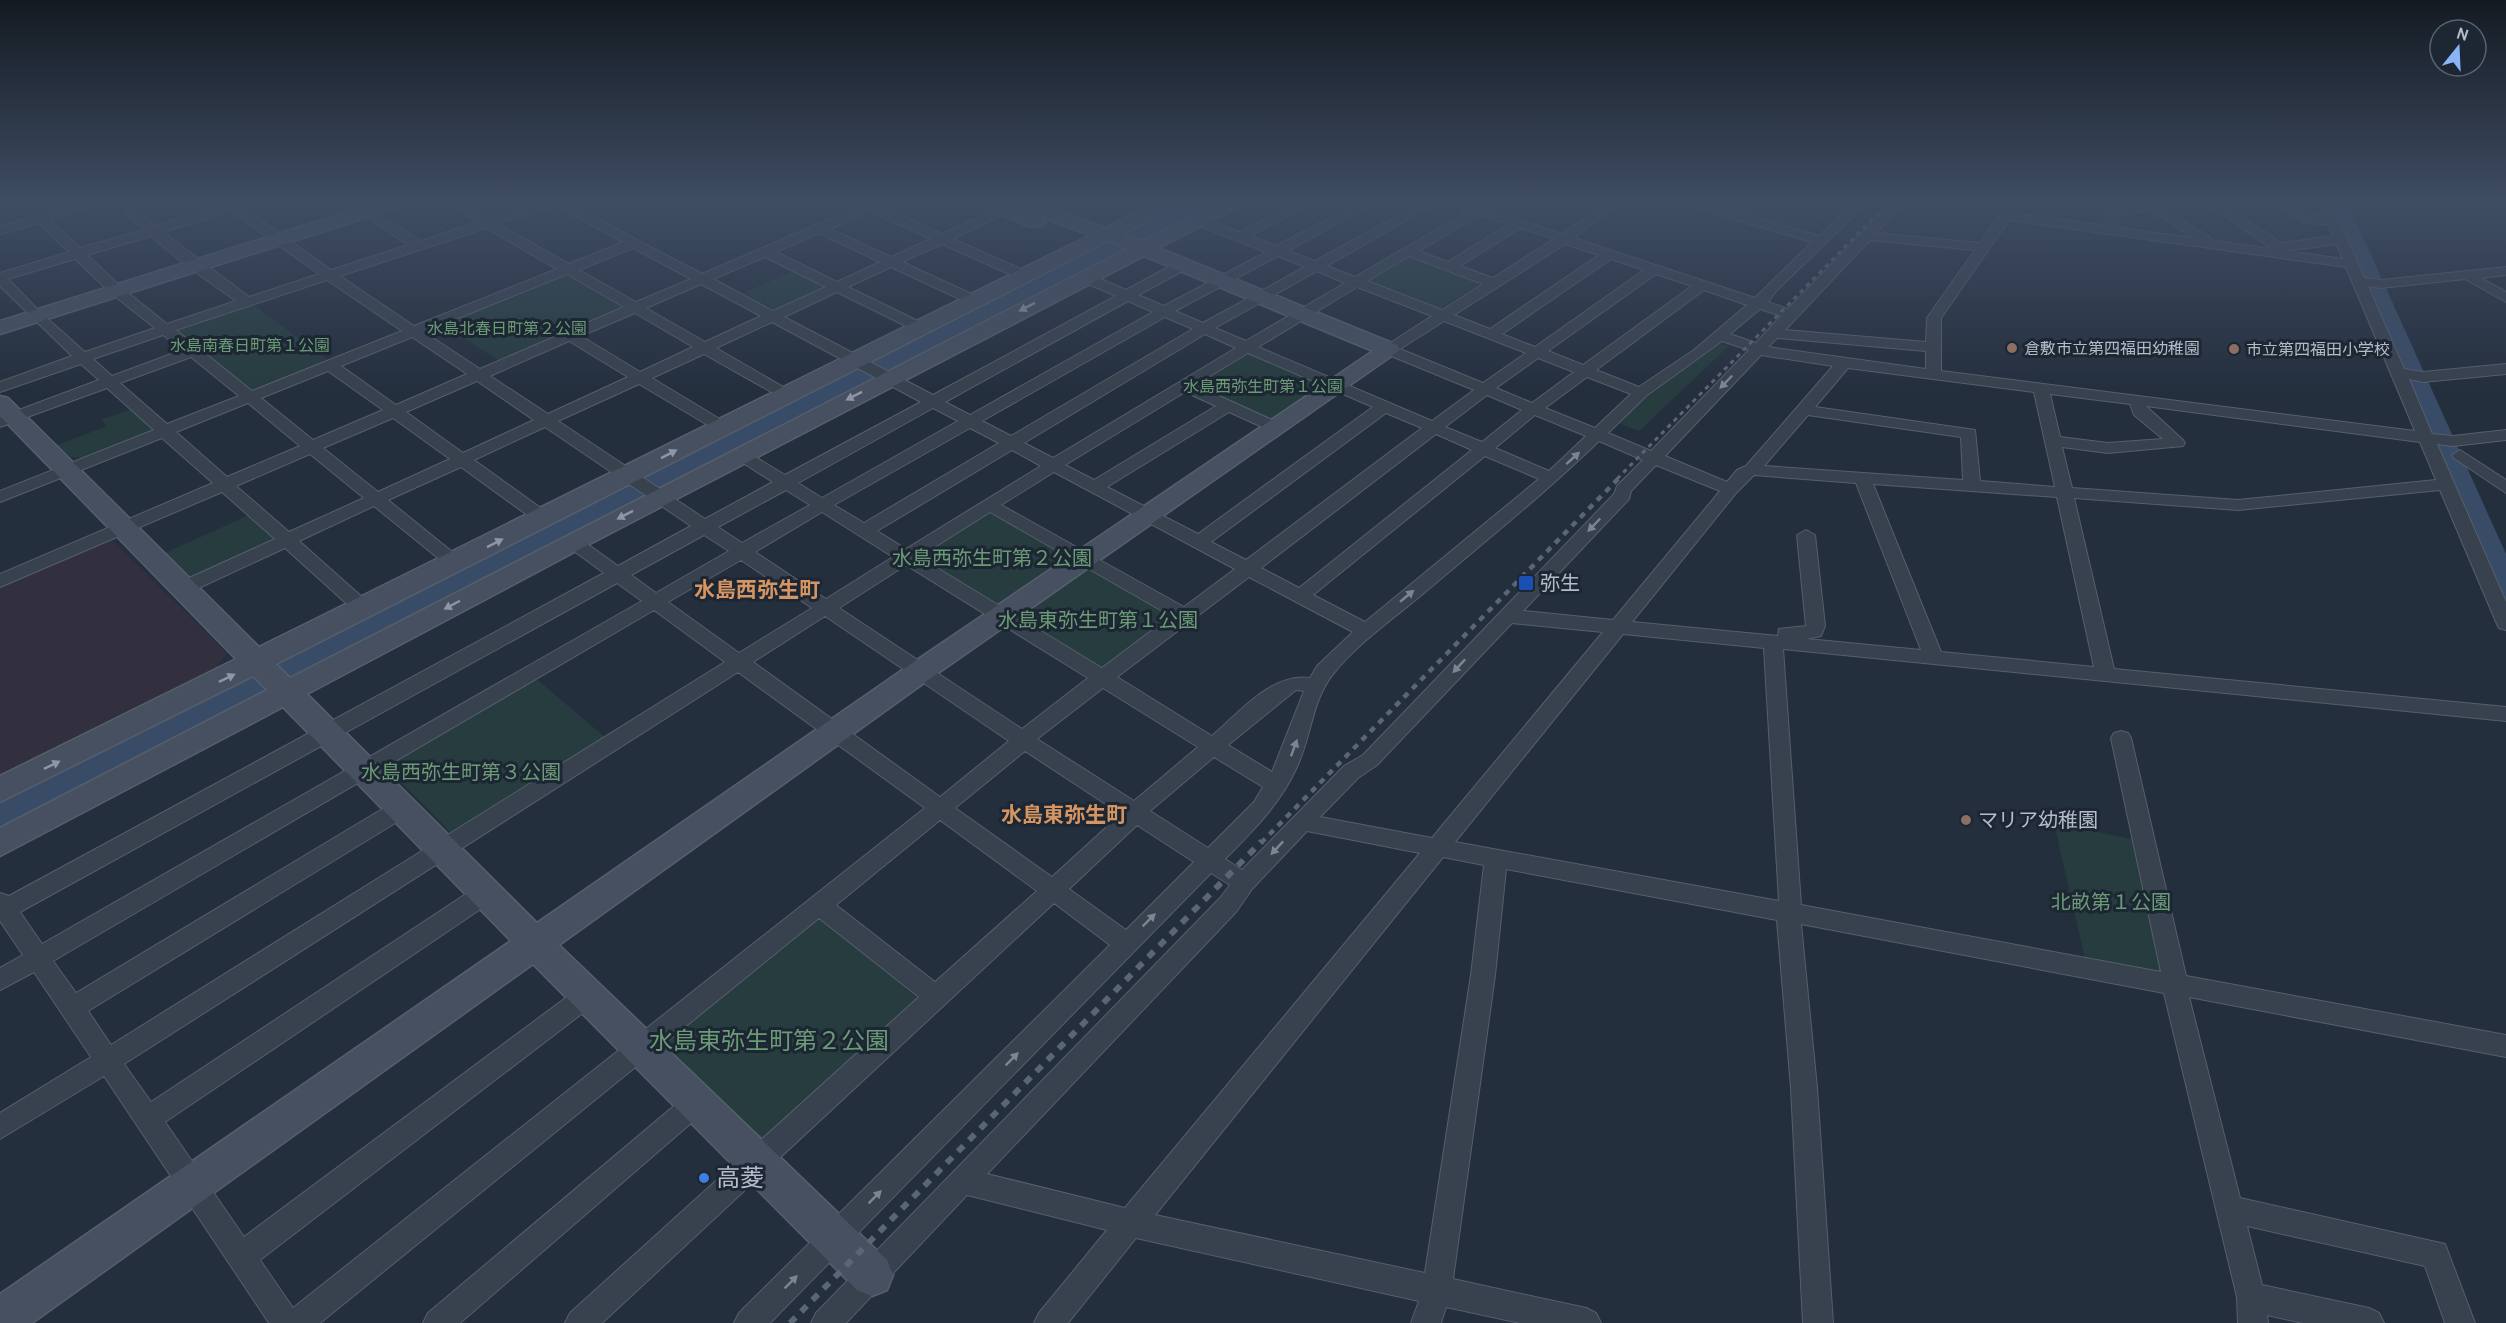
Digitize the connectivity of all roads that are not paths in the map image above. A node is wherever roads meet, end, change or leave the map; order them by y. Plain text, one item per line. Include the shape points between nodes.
1 (37, 266) edge
2 (92, 266) edge
3 (195, 266) edge
4 (198, 266) edge
5 (316, 266) edge
6 (358, 266) edge
7 (561, 266) edge
8 (575, 266) edge
9 (677, 266) edge
10 (729, 266) edge
11 (793, 266) edge
12 (880, 266) edge
13 (900, 266) edge
14 (1003, 266) edge
15 (1048, 266) edge
16 (1094, 266) edge
17 (1181, 266) edge
18 (1184, 266) edge
19 (1250, 266) edge
20 (1313, 266) edge
21 (1382, 266) edge
22 (1446, 266) edge
23 (1521, 266) edge
24 (1592, 266) edge
25 (1646, 266) edge
26 (1795, 266) edge
27 (1837, 266) edge
28 (1970, 266) edge
29 (2353, 266) edge
30 (1316, 267) junction
31 (1449, 267) joint
32 (567, 269) junction
33 (1655, 269) junction
34 (2506, 271) edge
35 (329, 275) junction
36 (1023, 275) junction
37 (2467, 275) junction
38 (0, 277) edge
39 (1084, 277) junction
40 (701, 278) junction
41 (1222, 281) junction
42 (1354, 282) junction
43 (2367, 282) junction
44 (1494, 283) junction
45 (1703, 285) junction
46 (835, 286) junction
47 (117, 291) junction
48 (1127, 295) junction
49 (1262, 297) junction
50 (2506, 298) edge
51 (973, 300) junction
52 (248, 302) junction
53 (1758, 304) junction
54 (634, 307) junction
55 (1165, 311) junction
56 (1301, 313) junction
57 (772, 315) junction
58 (1791, 315) junction
59 (36, 316) junction
60 (1442, 316) junction
61 (919, 327) junction
62 (0, 328) edge
63 (1205, 328) junction
64 (165, 329) junction
65 (414, 331) junction
66 (569, 335) junction
67 (1491, 335) junction
68 (1722, 336) junction
69 (1765, 341) junction
70 (1246, 346) junction
71 (704, 347) junction
72 (1933, 347) junction
73 (1389, 350) junction
74 (193, 351) junction
75 (1537, 353) junction
76 (83, 358) junction
77 (1844, 363) junction
78 (330, 365) junction
79 (873, 368) junction
80 (2506, 369) edge
81 (1585, 372) junction
82 (478, 374) junction
83 (1933, 374) junction
84 (2407, 375) junction
85 (638, 377) junction
86 (110, 382) junction
87 (1336, 384) junction
88 (1183, 385) junction
89 (0, 387) edge
90 (1485, 389) junction
91 (2041, 389) junction
92 (1641, 393) junction
93 (787, 395) junction
94 (250, 397) junction
95 (934, 401) junction
96 (2137, 402) junction
97 (1229, 405) junction
98 (1385, 406) junction
99 (1533, 409) junction
100 (394, 410) junction
101 (1805, 410) junction
102 (4, 414) edge
103 (547, 420) junction
104 (973, 421) junction
105 (722, 427) junction
106 (1275, 427) junction
107 (1435, 427) junction
108 (166, 430) junction
109 (1597, 434) junction
110 (2506, 435) edge
111 (2428, 437) junction
112 (2052, 441) junction
113 (1012, 443) junction
114 (311, 446) junction
115 (1484, 449) junction
116 (741, 455) junction
117 (2460, 455) dead end
118 (1653, 459) junction
119 (460, 460) junction
120 (1054, 465) junction
121 (1752, 470) junction
122 (66, 471) junction
123 (1551, 478) junction
124 (1863, 479) junction
125 (784, 482) junction
126 (225, 484) junction
127 (2446, 484) junction
128 (646, 486) junction
129 (1095, 487) junction
130 (1972, 487) junction
131 (2506, 488) edge
132 (1730, 489) junction
133 (2064, 493) junction
134 (0, 497) edge
135 (377, 499) junction
136 (822, 505) junction
137 (989, 505) junction
138 (1147, 514) junction
139 (543, 518) junction
140 (706, 526) junction
141 (124, 528) junction
142 (864, 531) junction
143 (1806, 535) dead end
144 (286, 540) junction
145 (573, 542) junction
146 (1198, 542) junction
147 (744, 552) junction
148 (906, 557) junction
149 (1083, 559) junction
150 (455, 563) junction
151 (1248, 569) junction
152 (3, 575) edge
153 (618, 575) junction
154 (183, 588) junction
155 (1300, 596) junction
156 (656, 602) junction
157 (825, 606) junction
158 (364, 609) junction
159 (1001, 616) junction
160 (1185, 616) junction
161 (1508, 616) junction
162 (2506, 624) edge
163 (1619, 627) junction
164 (1366, 631) junction
165 (1776, 643) junction
166 (1934, 658) junction
167 (737, 662) junction
168 (921, 670) junction
169 (2106, 676) junction
170 (271, 677) junction
171 (1102, 678) junction
172 (1315, 686) junction
173 (2506, 714) edge
174 (327, 732) junction
175 (833, 733) junction
176 (2121, 738) dead end
177 (1023, 740) junction
178 (1212, 747) junction
179 (363, 769) junction
180 (1276, 786) junction
181 (0, 790) edge
182 (402, 808) junction
183 (939, 809) junction
184 (1135, 813) junction
185 (1302, 822) junction
186 (0, 843) edge
187 (1437, 845) junction
188 (443, 849) junction
189 (1496, 858) junction
190 (1210, 861) junction
191 (1244, 884) junction
192 (1051, 891) junction
193 (486, 893) junction
194 (818, 904) junction
195 (2, 908) edge
196 (1788, 912) junction
197 (536, 944) junction
198 (1126, 944) junction
199 (38, 959) junction
200 (0, 980) edge
201 (2175, 984) junction
202 (588, 995) junction
203 (936, 997) junction
204 (72, 1008) junction
205 (2506, 1046) edge
206 (640, 1048) junction
207 (108, 1061) junction
208 (696, 1103) junction
209 (147, 1119) junction
210 (0, 1127) edge
211 (755, 1162) junction
212 (963, 1181) junction
213 (192, 1186) junction
214 (2229, 1209) junction
215 (1131, 1223) junction
216 (833, 1239) junction
217 (241, 1257) junction
218 (872, 1275) junction
219 (1437, 1290) junction
220 (2252, 1310) edge
221 (0, 1320) edge
222 (286, 1323) edge
223 (297, 1323) edge
224 (438, 1323) edge
225 (580, 1323) edge
226 (749, 1323) edge
227 (826, 1323) edge
228 (1049, 1323) edge
229 (1426, 1323) edge
230 (1586, 1323) edge
231 (1818, 1323) edge
232 (2369, 1323) edge
233 (2460, 1323) edge

1 - 38 street
2 - 47 street
3 - 47 street
4 - 52 street
5 - 35 street
6 - 35 street
7 - 32 street
8 - 32 street
9 - 40 street
10 - 40 street
11 - 46 street
12 - 46 street
13 - 51 street
14 - 36 street
15 - 36 street
16 - 39 street
17 - 48 street
18 - 41 street
19 - 41 street
20 - 30 street
21 - 42 street
22 - 31 street
23 - 44 street
24 - 67 street
25 - 33 street
26 - 53 street
27 - 58 street
28 - 72 street via 1934,318
29 - 43 street
30 - 42 street
30 - 49 street
31 - 44 street
32 - 54 street
32 - 65 street
33 - 45 street
33 - 75 street
34 - 37 street
35 - 52 street
35 - 65 street
36 - 51 street
37 - 43 street
37 - 50 street
38 - 59 street
39 - 48 street
39 -> 79 street
40 - 54 street
40 - 57 street
41 - 49 street
41 - 55 street
42 - 56 street
42 - 60 street
43 - 84 street
44 - 60 street
45 - 53 street
45 - 81 street
46 - 57 street
46 - 61 street
47 - 59 street
47 - 64 street
48 - 55 street
48 - 95 street
49 - 56 street
49 - 63 street
51 - 61 street
52 - 64 street
53 - 58 street
53 - 68 street
54 - 66 street
54 - 71 street
55 - 63 street
55 - 104 street
56 - 70 street
56 - 73 street
57 - 71 street
57 - 79 street
58 - 69 street
59 - 62 street
59 - 76 street
60 - 67 street
60 - 73 street
61 - 79 street
63 - 70 street
63 - 113 street
64 - 74 street
64 - 76 street
65 - 78 street
65 - 82 street
66 - 82 street
66 - 85 street
67 - 75 street
68 - 69 street
68 - 92 street
69 - 72 street
69 - 77 street via 1774,354
69 -> 118 street
70 - 87 street
70 - 88 street
71 - 85 street
71 - 93 street
72 - 83 street
73 - 87 street
73 - 90 street
74 - 86 street
74 - 94 street
75 - 81 street
75 - 90 street
76 - 86 street
76 - 89 street
77 - 83 street
77 - 101 street
78 - 94 street
78 - 100 street
79 - 93 street
79 - 95 street
79 -> 116 street
80 - 84 street
81 - 92 street
81 - 99 street
82 - 100 street
82 - 103 street
83 - 91 street
84 - 111 street
85 - 103 street
85 - 105 street
86 - 102 street
86 - 108 street
87 - 98 street
87 - 106 street
88 - 97 street
88 - 120 street
90 - 99 street
90 - 107 street
91 - 96 street
91 - 112 street
92 - 109 street
93 - 105 street
94 - 108 street
94 - 114 street
95 - 104 street
95 - 125 street
96 - 111 street
96 - 112 street via 2140,412 2177,443 2108,448
97 - 106 street
97 - 129 street
98 - 107 street
98 - 146 street
99 - 109 street
99 - 115 street
100 - 114 street
100 - 119 street
101 - 121 street
101 - 130 street via 1969,433
102 - 122 street
103 - 119 street
103 - 128 street
104 - 113 street
104 - 136 street
128 -> 105 street
106 - 138 street
107 - 115 street
107 - 151 street
108 - 122 street
108 - 126 street
109 - 118 street
123 -> 109 street
110 - 111 street via 2448,440
111 - 127 street
112 - 133 street
113 - 120 street
113 - 142 street
114 - 126 street
114 - 135 street
115 - 123 street
115 - 155 street
116 - 125 street
116 - 128 street
117 - 131 street
118 - 132 street
118 -> 161 street
119 - 135 street
119 - 139 street
120 - 129 street
120 - 137 street
121 - 124 street
121 - 132 street
122 - 134 street
122 - 141 street
164 -> 123 street
124 - 130 street
124 - 166 street
125 - 136 street
125 - 140 street
126 - 141 street
126 - 144 street
127 - 133 street via 2238,506
127 - 162 street
128 - 139 street
128 - 140 street
128 -> 145 street
129 - 138 street
130 - 133 street
132 - 163 street
133 - 169 street
135 - 144 street
135 - 150 street
136 - 142 street
136 - 147 street
137 - 148 street
137 - 149 street
138 - 146 street
138 - 149 street
150 -> 139 street
140 - 147 street
140 - 153 street
141 - 152 street
141 - 154 street
142 - 148 street
143 - 165 street via 1816,626 1808,634 1778,634
144 - 154 street
144 - 158 street
145 - 153 street
145 -> 170 street
146 - 151 street
147 - 156 street
147 - 157 street
148 - 157 street
148 - 159 street
149 - 159 street
149 - 160 street
150 - 158 street
151 - 155 street
151 - 160 street
153 - 156 street
153 - 174 street
154 - 170 street
155 - 164 street
156 - 167 street
156 - 179 street
157 - 167 street
157 - 168 street
158 - 170 street
159 - 168 street
159 - 171 street
160 - 171 street
161 - 163 street
161 -> 185 street via 1370,760 1351,772
163 - 165 street
163 - 187 street
164 - 172 street via 1324,671
165 - 166 street
165 - 196 street via 1791,898
166 - 169 street
167 - 175 street
167 - 188 street
168 - 175 street
168 - 177 street
169 - 173 street
170 - 174 street
181 -> 170 street
170 - 186 street
171 - 177 street
171 - 178 street
172 - 178 street via 1295,683 1283,687
180 -> 172 street
174 - 179 street
174 - 195 street
175 - 183 street
175 - 197 street
176 - 201 street
177 - 183 street
177 - 184 street
178 - 180 street
178 - 184 street
179 - 182 street
179 - 199 street
180 - 190 street via 1262,807
182 - 188 street
182 - 204 street
183 - 192 street
183 - 194 street
184 - 190 street
184 - 192 street
185 - 187 street
185 -> 191 street
187 - 189 street
187 - 215 street
188 - 193 street
188 - 207 street
189 - 196 street
189 - 219 street
190 - 191 street
198 -> 190 street
191 - 212 street
192 - 198 street
192 - 203 street
193 - 197 street
193 - 209 street
194 - 203 street
194 - 206 street
195 - 199 street
196 - 201 street
196 - 231 street
197 - 202 street
197 - 213 street
216 -> 198 street
199 - 200 street
199 - 204 street
201 - 205 street
201 - 214 street
202 - 206 street
202 - 217 street
203 - 211 street
204 - 207 street
206 - 208 street
206 - 223 street
207 - 209 street
207 - 210 street
208 - 211 street
208 - 224 street
209 - 213 street
211 - 216 street
211 - 225 street
212 - 215 street
212 - 218 street
213 - 217 street
213 - 221 street
214 - 220 street
214 - 233 street via 2436,1254
215 - 219 street
215 - 228 street
216 - 218 street
226 -> 216 street
217 - 222 street
218 - 227 street
219 - 229 street
219 - 230 street
220 - 232 street

